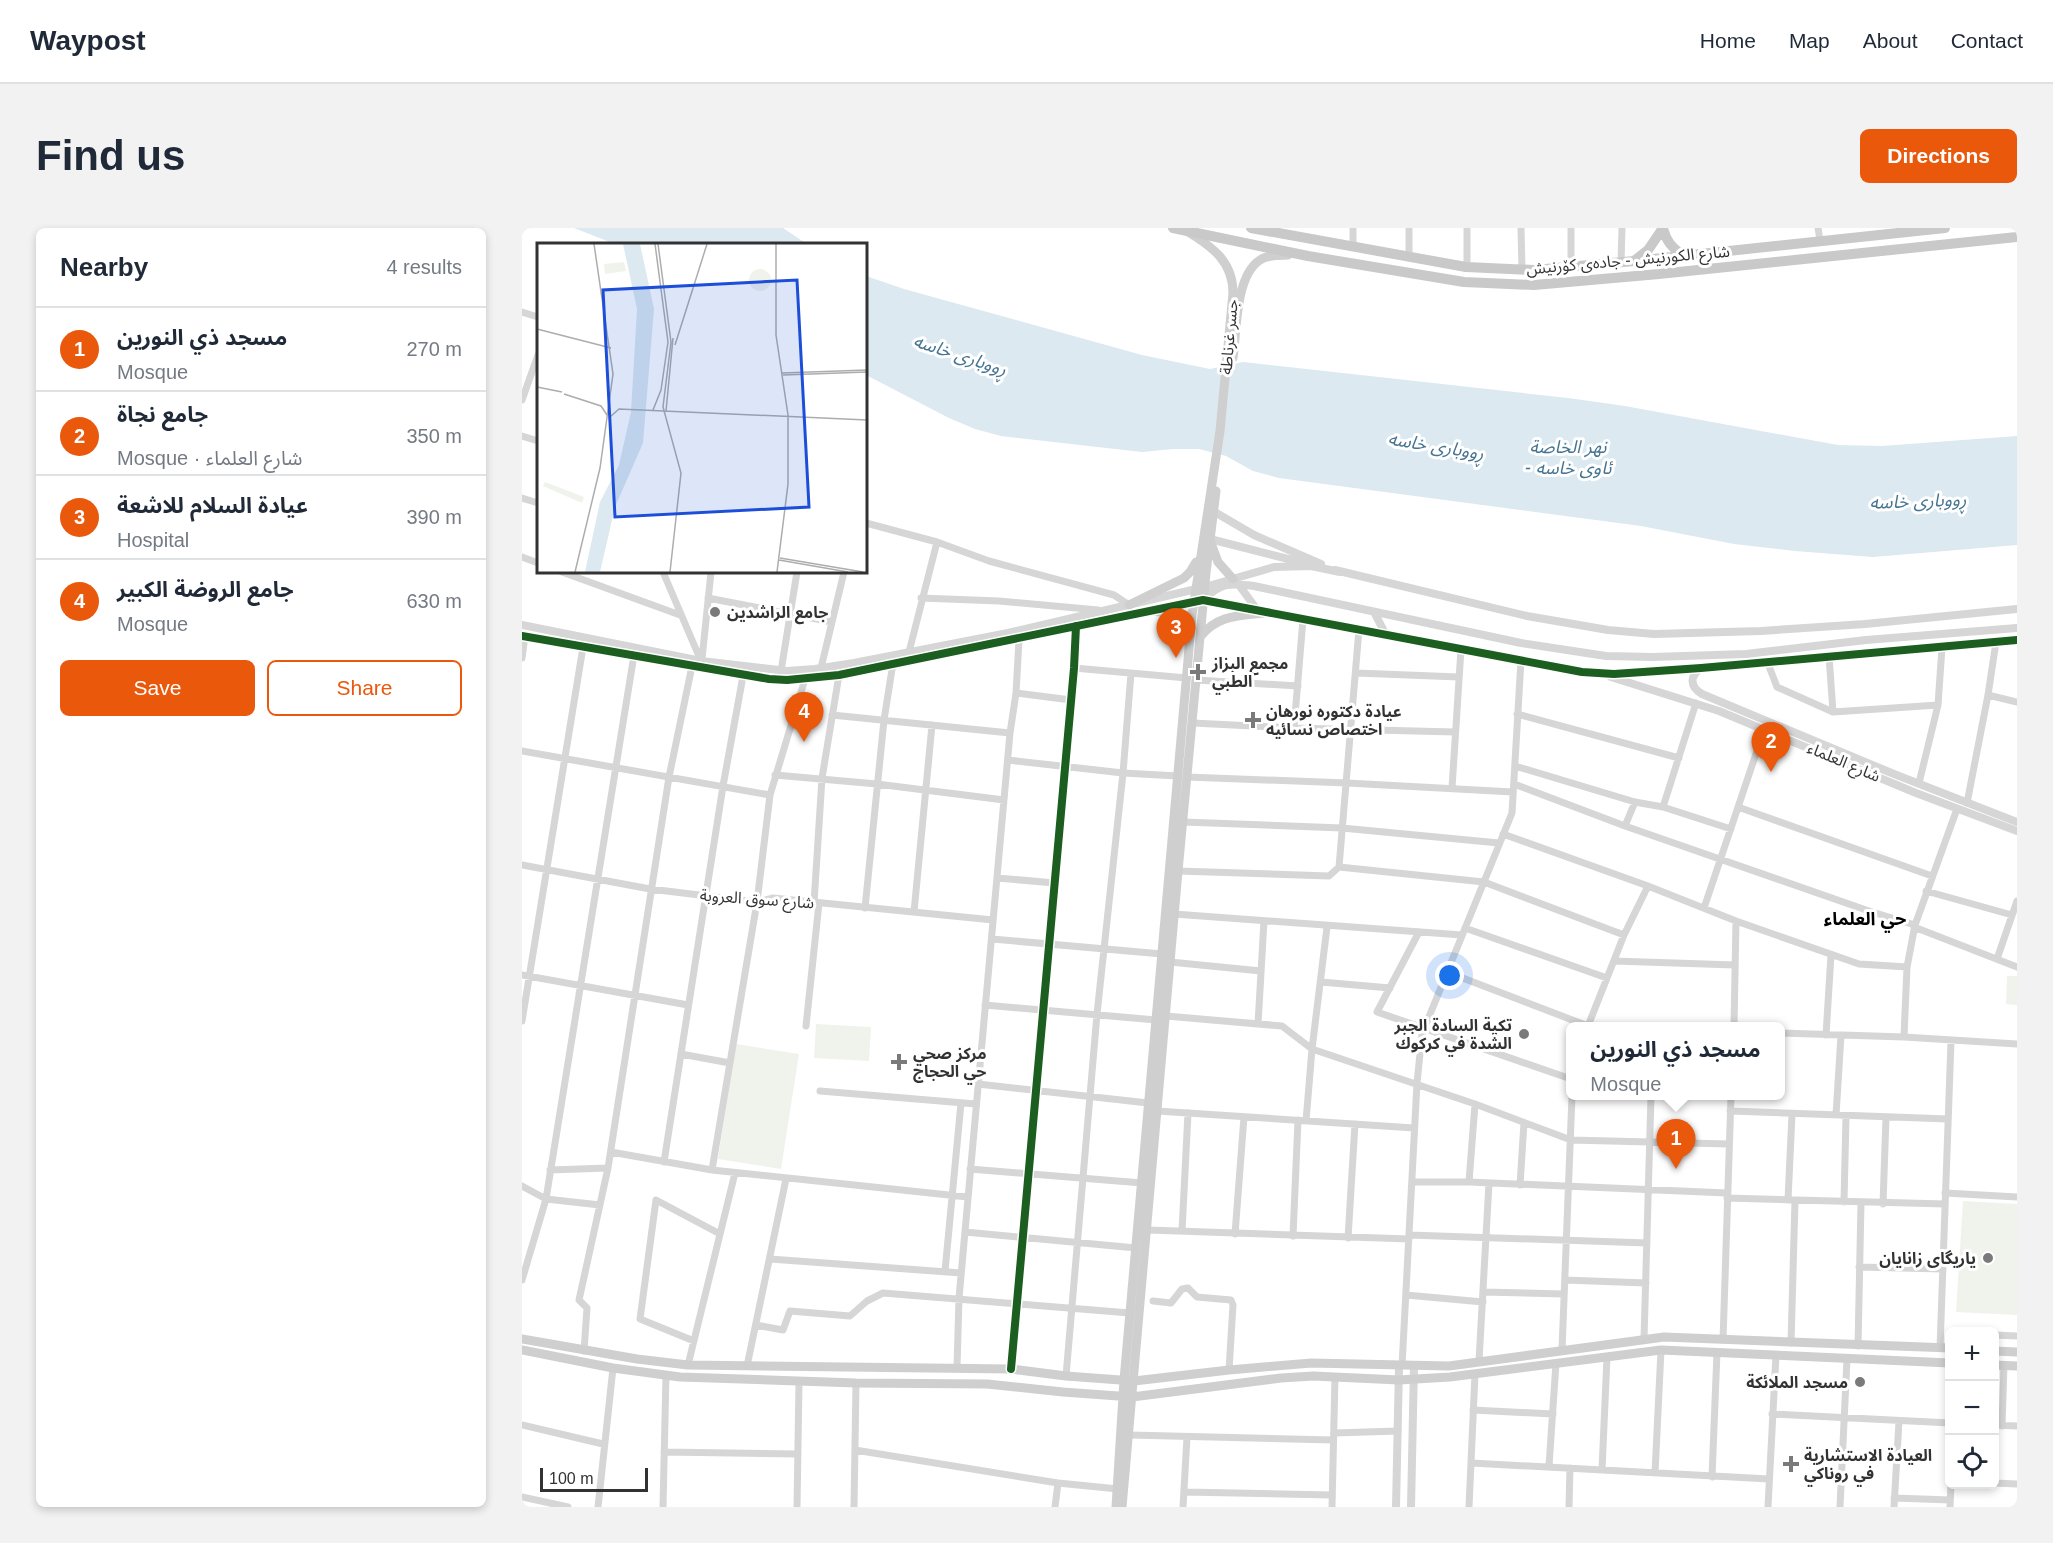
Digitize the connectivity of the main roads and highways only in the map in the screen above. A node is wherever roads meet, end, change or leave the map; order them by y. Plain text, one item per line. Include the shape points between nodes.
1 (1251, 228) edge
2 (1291, 228) edge
3 (1945, 228) edge
4 (1952, 228) edge
5 (1178, 229) edge
6 (1922, 231) junction
7 (1871, 232) edge
8 (2017, 237) edge
9 (1311, 240) junction
10 (1954, 243) junction
11 (1924, 246) junction
12 (1302, 254) junction
13 (1683, 255) junction
14 (1634, 261) junction
15 (1232, 349) junction
16 (1217, 467) junction
17 (1210, 539) junction
18 (1200, 552) junction
19 (1236, 580) road end
20 (1200, 588) junction
21 (1198, 600) junction
22 (1129, 605) road end
23 (1148, 611) road end
24 (1261, 612) road end
25 (1191, 628) junction
26 (1200, 638) junction
27 (1191, 679) junction
28 (1182, 776) junction
29 (522, 1339) edge
30 (1945, 1348) edge
31 (522, 1350) edge
32 (1999, 1351) edge
33 (2017, 1352) edge
34 (1945, 1363) edge
35 (1999, 1366) edge
36 (2017, 1366) edge
37 (1129, 1380) junction
38 (1127, 1396) junction
39 (1116, 1507) edge
40 (1122, 1507) edge

1 - 9 main road, شارع الكورنيش - جادەی کۆرنیش
2 - 9 main road
3 - 6 main road, شارع الكورنيش - جادەی کۆرنیش
4 - 10 main road
5 - 12 main road, شارع الكورنيش - جادەی کۆرنیش
5 - 15 main road, جسر غرناطة via 1218,253 1232,275
6 - 7 main road, شارع الكورنيش - جادەی کۆرنیش
6 - 11 main road
7 - 13 main road, شارع الكورنيش - جادەی کۆرنیش
8 - 10 main road, شارع الكورنيش - جادەی کۆرنیش
9 - 14 main road, شارع الكورنيش - جادەی کۆرنیش via 1467,267 1522,269
10 - 11 main road, شارع الكورنيش - جادەی کۆرنیش
11 - 12 main road, شارع الكورنيش - جادەی کۆرنیش via 1534,285 1464,282
12 - 15 main road, جسر غرناطة via 1268,257 1247,274
13 - 14 main road, شارع الكورنيش - جادەی کۆرنیش
13 - 14 main road via 1665,238 1663,228 1648,250
15 - 16 main road, جسر غرناطة
16 - 17 main road
16 - 18 main road
17 - 19 main road via 1218,562
17 - 20 main road
18 - 20 main road
18 - 22 main road via 1184,578
20 - 21 main road
21 - 25 main road
21 - 26 main road
23 - 25 main road via 1174,614
24 - 26 main road via 1219,620
25 - 27 main road
26 - 27 main road
27 - 28 main road
27 - 28 main road via 1193,723
28 - 37 main road via 1148,1103 1130,1313
28 - 37 main road via 1183,822 1148,1230
29 - 37 main road via 688,1365 957,1367
30 - 37 main road via 1664,1337 1449,1366 1311,1363
31 - 38 main road via 666,1375 799,1382 987,1384
32 - 33 main road
34 - 38 main road via 1661,1350 1414,1380 1281,1378
35 - 36 main road
37 - 38 main road
38 - 39 main road
38 - 40 main road via 1130,1435

